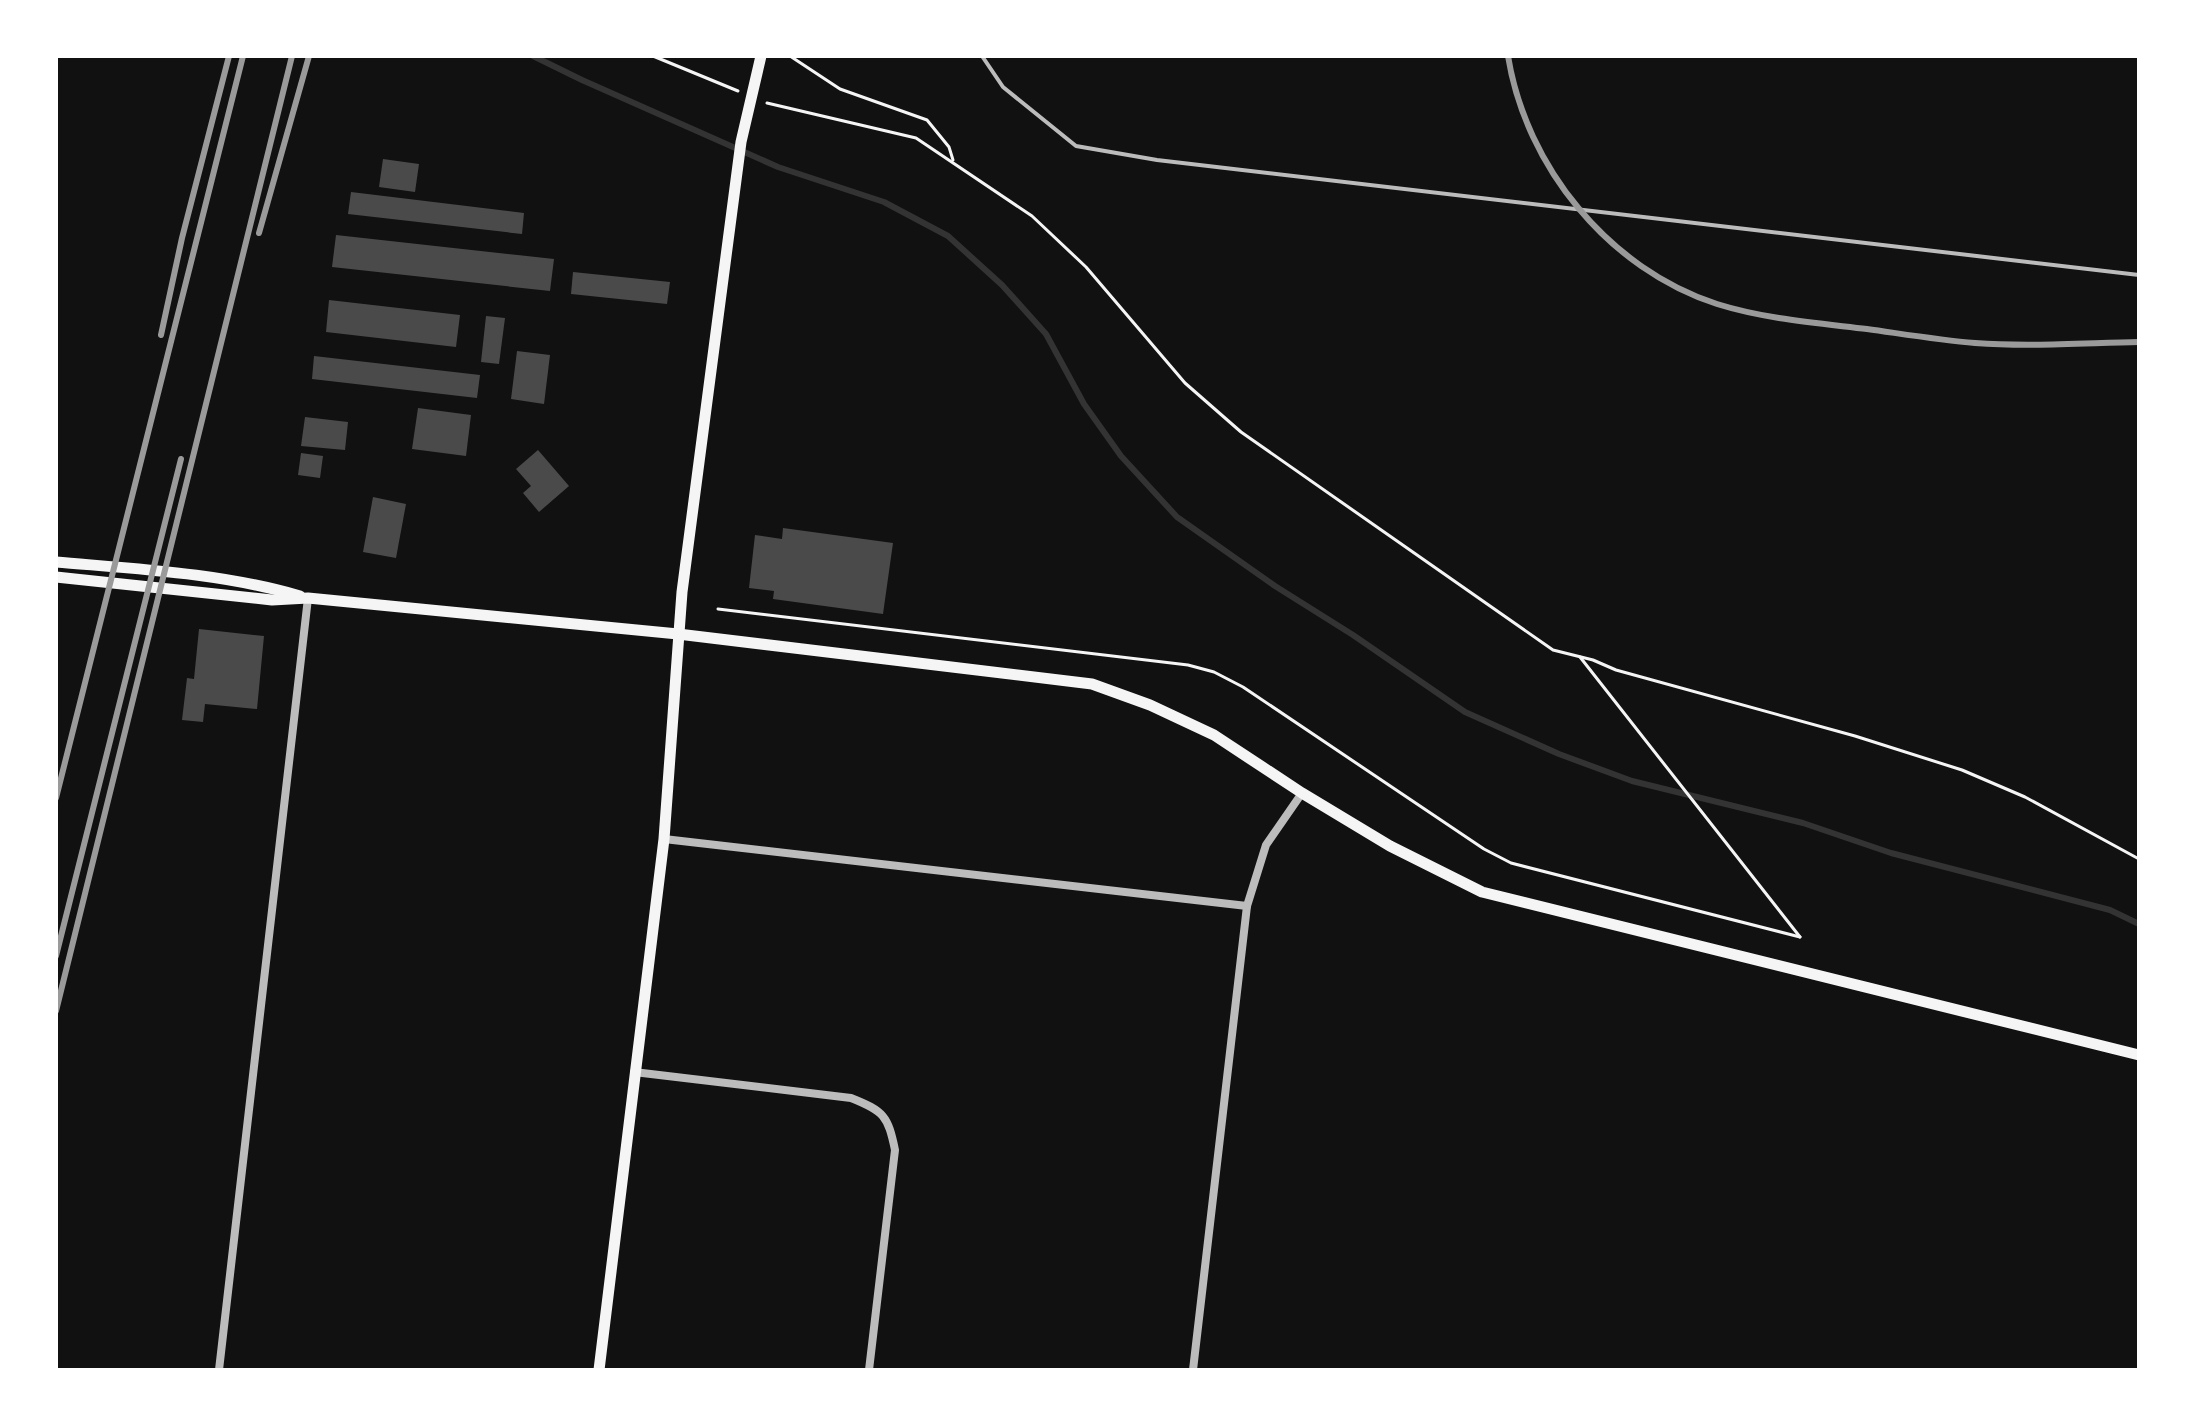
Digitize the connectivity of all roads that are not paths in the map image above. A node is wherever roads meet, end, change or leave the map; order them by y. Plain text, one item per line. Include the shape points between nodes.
1 (761, 56) edge
2 (982, 56) edge
3 (2139, 275) edge
4 (56, 562) edge
5 (56, 577) edge
6 (308, 598) junction
7 (678, 634) junction
8 (1302, 793) junction
9 (664, 839) junction
10 (1247, 906) junction
11 (2139, 1055) edge
12 (634, 1072) junction
13 (219, 1370) edge
14 (599, 1370) edge
15 (869, 1370) edge
16 (1193, 1370) edge

1 - 7 main road via 741,142
2 - 3 lane via 1003,87 1076,146 1157,160
4 - 6 main road via 166,572
5 - 6 main road via 272,600
6 - 7 main road
6 - 13 street
7 - 8 main road via 1092,684 1214,735
7 - 9 main road
8 - 10 street via 1266,845
8 - 11 main road via 1390,846 1482,892
9 - 10 street
9 - 12 main road
10 - 16 street
12 - 14 main road
12 - 15 street via 851,1098 876,1108 890,1126 895,1150

